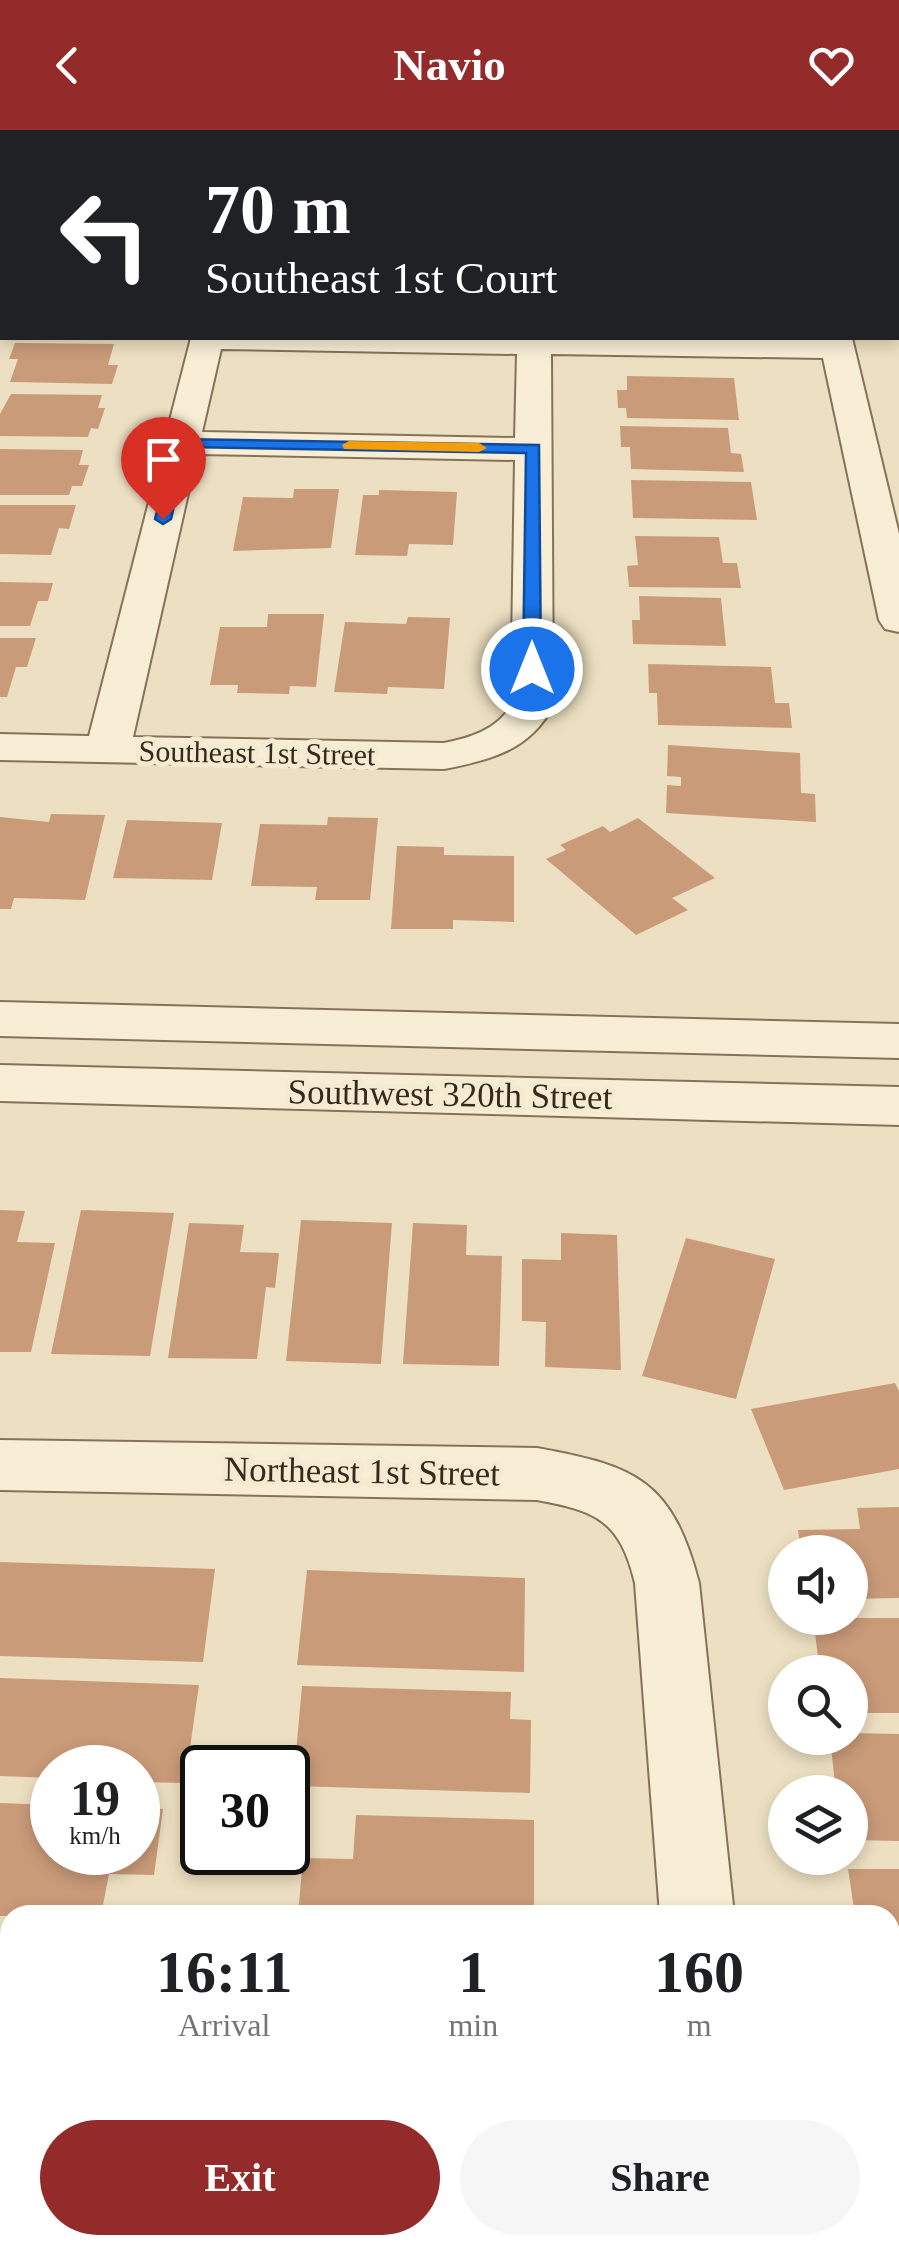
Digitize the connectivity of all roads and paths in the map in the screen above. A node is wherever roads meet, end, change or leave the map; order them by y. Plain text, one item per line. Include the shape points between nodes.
1 (207, 340) edge
2 (534, 340) edge
3 (838, 343) edge
4 (182, 442) junction
5 (534, 448) junction
6 (899, 620) edge
7 (0, 747) edge
8 (108, 749) junction
9 (0, 1019) edge
10 (899, 1041) edge
11 (0, 1083) edge
12 (899, 1106) edge
13 (0, 1465) edge
14 (696, 1905) edge

1 - 4 street
2 - 3 street
2 - 5 street
3 - 6 street
4 - 5 street
4 - 8 street
5 - 8 street, Southeast 1st Street via 532,706 510,734 444,756
7 - 8 street, Southeast 1st Street
9 - 10 street, Southwest 320th Street
11 - 12 street, Southwest 320th Street
13 - 14 street, Northeast 1st Street via 537,1474 597,1485 637,1512 667,1583

